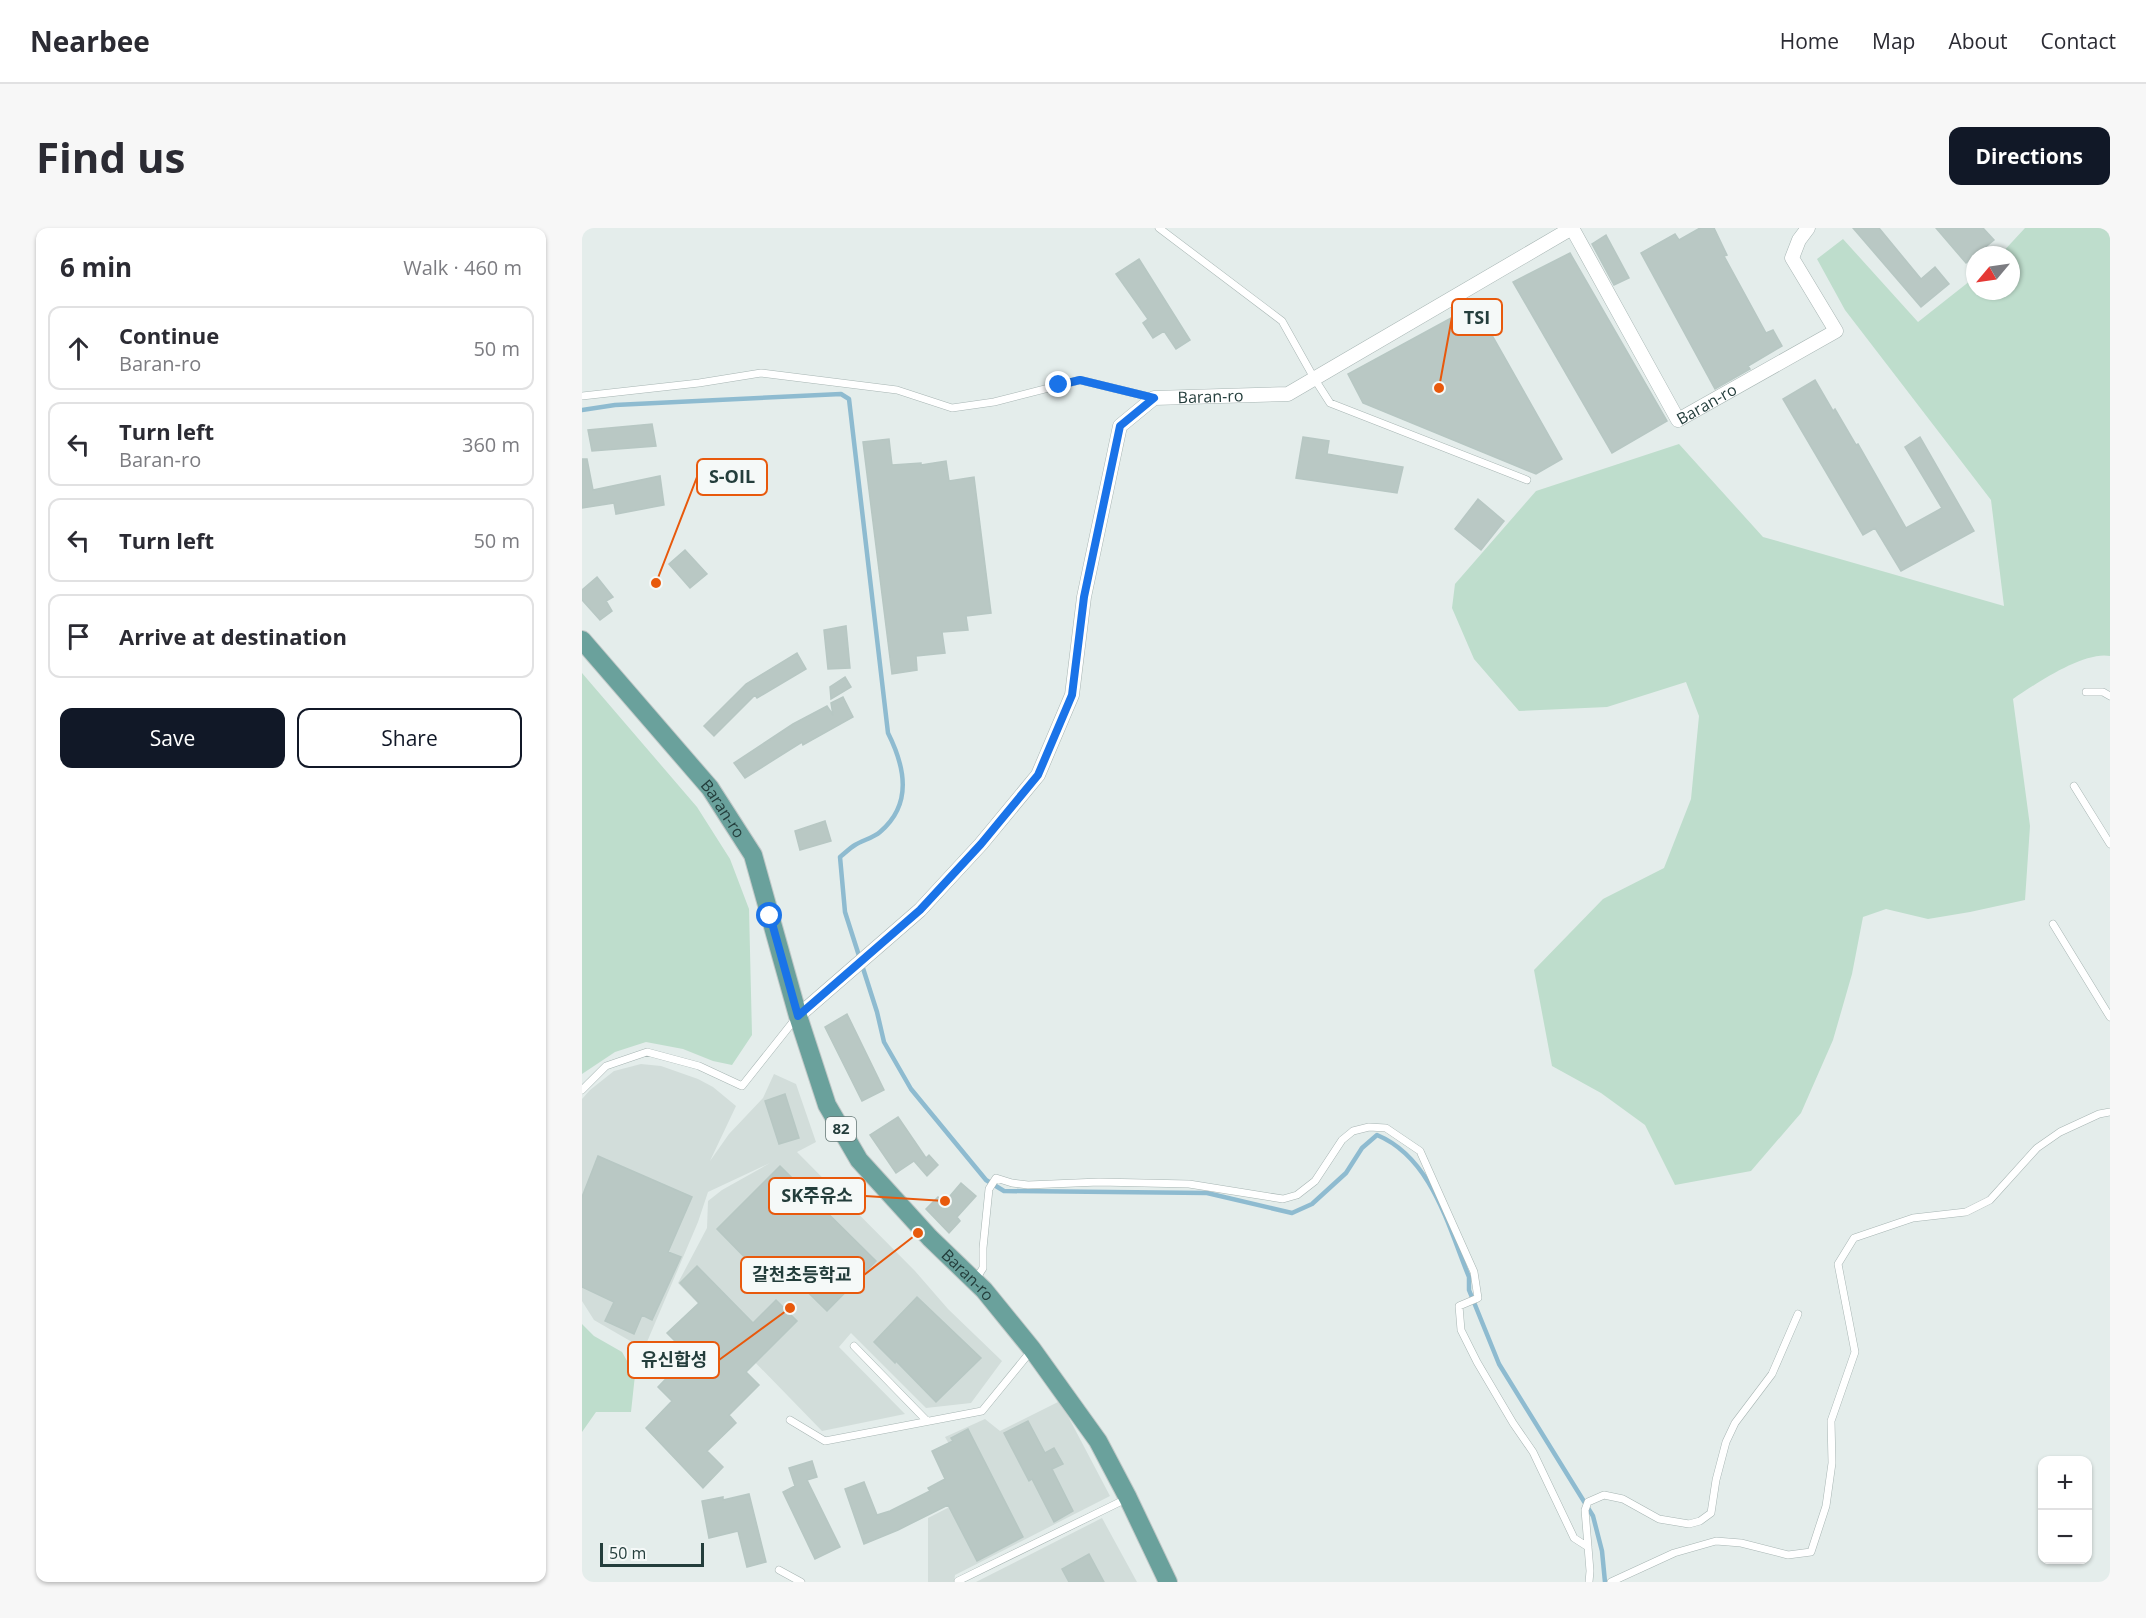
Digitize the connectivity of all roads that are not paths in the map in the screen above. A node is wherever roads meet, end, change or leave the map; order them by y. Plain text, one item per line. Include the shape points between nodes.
1 (1159, 228) edge
2 (1572, 228) edge
3 (1804, 234) edge
4 (1314, 378) junction
5 (582, 396) edge
6 (1154, 398) junction
7 (1527, 480) dead end
8 (582, 640) edge
9 (2086, 692) dead end
10 (2110, 696) edge
11 (2074, 786) dead end
12 (2110, 844) edge
13 (2053, 924) dead end
14 (798, 1016) junction
15 (2110, 1017) edge
16 (582, 1090) edge
17 (2110, 1112) edge
18 (974, 1281) junction
19 (1798, 1314) dead end
20 (854, 1346) dead end
21 (1032, 1349) junction
22 (790, 1420) dead end
23 (927, 1421) junction
24 (1128, 1498) junction
25 (1588, 1547) junction
26 (780, 1570) dead end
27 (958, 1581) edge
28 (1613, 1581) edge
29 (801, 1582) edge
30 (1168, 1582) edge
31 (1589, 1582) edge

1 - 4 lane via 1282,321
2 - 3 street, Baran-ro via 1678,420 1836,331 1792,258
2 - 4 street, Baran-ro
4 - 6 street, Baran-ro via 1287,393
4 - 7 lane via 1330,404
5 - 6 lane via 761,373 897,390 952,408 994,402 1080,380
6 - 14 street, Baran-ro via 1120,426 1084,597 1072,695 1038,775 920,910
8 - 14 main road, Baran-ro / 82 via 710,788 753,855
9 - 10 lane
11 - 12 lane
13 - 15 lane
14 - 16 lane, Baran-ro via 742,1086 699,1066 647,1052 606,1066
14 - 18 main road, Baran-ro / 82 via 827,1105 859,1160
17 - 28 lane via 2060,1132 2037,1148 1990,1200 1966,1212 1913,1218 1854,1238 1838,1264 1855,1352 1832,1421 1826,1506 1811,1552 1788,1555 1716,1541 1674,1553
18 - 21 main road, Baran-ro / 82
18 - 25 lane via 983,1268 989,1189 996,1178 1028,1185 1189,1184 1283,1199 1297,1195 1315,1181 1342,1140 1353,1131 1369,1126 1386,1128 1420,1151 1474,1272 1478,1298 1459,1306 1461,1330 1533,1452 1574,1538
19 - 25 lane via 1772,1374 1725,1442 1711,1513 1689,1524 1659,1519 1623,1499 1604,1495 1588,1502 1585,1510
20 - 23 lane
21 - 23 lane via 982,1411
21 - 24 main road, Baran-ro / 82 via 1098,1441
22 - 23 lane via 825,1441
24 - 27 lane
24 - 30 main road, Baran-ro / 82
25 - 31 lane
26 - 29 lane

